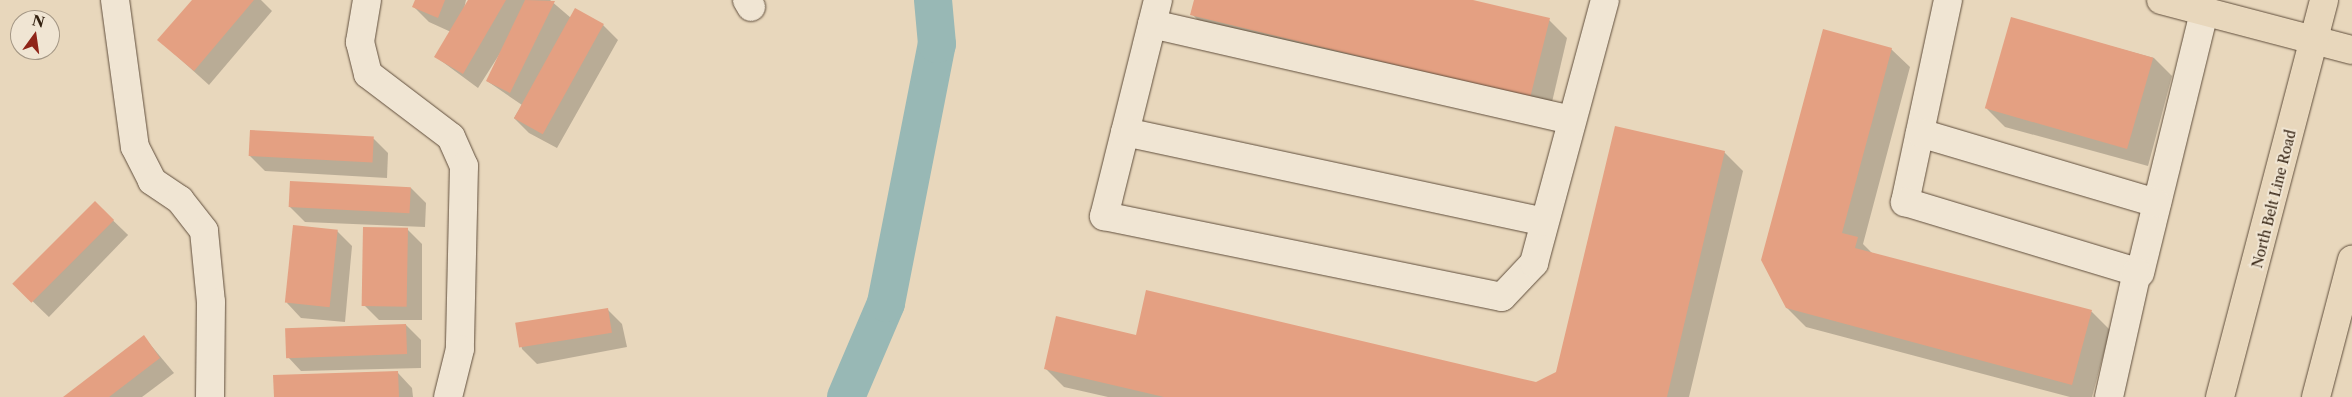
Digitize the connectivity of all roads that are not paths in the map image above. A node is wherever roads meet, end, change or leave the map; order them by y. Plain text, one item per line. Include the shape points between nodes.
1 (115, 0) edge
2 (367, 0) edge
3 (1605, 0) edge
4 (1948, 0) edge
5 (2161, 0) edge
6 (2324, 0) edge
7 (1155, 12) edge
8 (2204, 12) junction
9 (2312, 40) junction
10 (2352, 50) edge
11 (1571, 120) junction
12 (1125, 132) junction
13 (1920, 133) junction
14 (2157, 203) junction
15 (1544, 222) junction
16 (2352, 260) edge
17 (2136, 272) junction
18 (2345, 318) edge
19 (210, 397) edge
20 (448, 397) edge
21 (2109, 397) edge
22 (2220, 397) edge
23 (2316, 397) edge

1 - 19 lane via 135,147 152,181 180,200 204,231 211,302
2 - 20 lane via 360,42 368,74 451,137 464,166 460,349
3 - 11 lane
4 - 13 lane
5 - 8 main road
6 - 9 main road, North Belt Line Road
7 - 11 lane
7 - 12 lane
8 - 9 main road
8 - 14 lane
9 - 10 main road
9 - 22 main road, North Belt Line Road via 2264,241
11 - 15 lane
12 - 15 lane
12 - 15 lane via 1104,216 1502,297 1534,262
13 - 14 lane
13 - 17 lane via 1905,202
14 - 17 lane via 2140,274
16 - 18 main road
17 - 21 lane
18 - 23 main road

